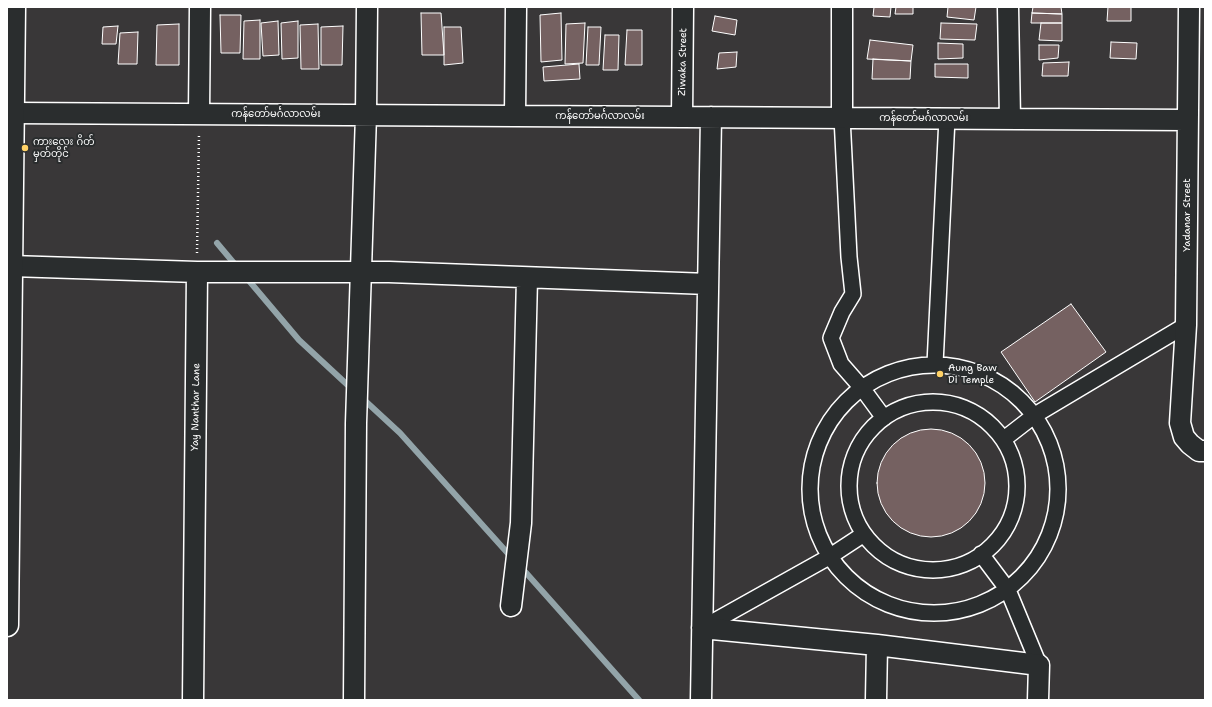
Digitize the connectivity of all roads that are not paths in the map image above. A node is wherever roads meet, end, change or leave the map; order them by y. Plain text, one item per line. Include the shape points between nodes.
1 (14, 7) edge
2 (200, 7) edge
3 (367, 7) edge
4 (516, 7) edge
5 (683, 7) edge
6 (842, 7) edge
7 (1008, 7) edge
8 (1189, 7) edge
9 (12, 112) junction
10 (199, 114) junction
11 (366, 114) junction
12 (515, 116) junction
13 (682, 117) junction
14 (711, 117) junction
15 (842, 118) junction
16 (946, 118) junction
17 (1010, 119) junction
18 (1188, 120) junction
19 (197, 272) junction
20 (362, 273) junction
21 (10, 275) edge
22 (527, 278) junction
23 (708, 284) junction
24 (1186, 326) junction
25 (935, 364) junction
26 (862, 388) junction
27 (1035, 415) junction
28 (884, 418) junction
29 (1004, 439) junction
30 (1205, 451) edge
31 (8, 457) edge
32 (864, 534) junction
33 (981, 554) junction
34 (830, 557) junction
35 (1008, 590) junction
36 (511, 606) dead end
37 (7, 625) edge
38 (702, 628) junction
39 (877, 645) junction
40 (1039, 665) junction
41 (193, 700) edge
42 (354, 700) edge
43 (701, 700) edge
44 (876, 700) edge
45 (1038, 700) edge

1 - 9 main road
2 - 10 street
3 - 11 street
4 - 12 street
5 - 13 street, Ziwaka Street
6 - 15 street
7 - 17 street
8 - 18 street, Yadanar Street
9 - 10 street, ကန်တော်မင်္ဂလာလမ်း
9 - 21 main road
10 - 11 street, ကန်တော်မင်္ဂလာလမ်း
11 - 12 street, ကန်တော်မင်္ဂလာလမ်း
11 - 20 street
12 - 13 street, ကန်တော်မင်္ဂလာလမ်း
13 - 14 street, ကန်တော်မင်္ဂလာလမ်း
14 - 15 street, ကန်တော်မင်္ဂလာလမ်း
14 - 23 street
15 - 16 street, ကန်တော်မင်္ဂလာလမ်း
15 - 26 street via 852,294 832,338 841,364
16 - 17 street, ကန်တော်မင်္ဂလာလမ်း
16 - 25 street
17 - 18 street, ကန်တော်မင်္ဂလာလမ်း
18 - 24 street, Yadanar Street
19 - 20 street
19 - 21 street
19 - 41 street, Yay Nanthar Lane
20 - 22 street
20 - 42 street via 356,423
21 - 31 main road
22 - 23 street
22 - 36 street via 521,523
23 - 38 street
24 - 27 street
24 - 30 street, Yadanar Street via 1180,424 1184,437 1190,444 1198,451
25 - 26 street via 897,370
25 - 27 street via 973,370 1008,388
26 - 28 street
26 - 34 street via 835,414 817,448 810,485 814,522
27 - 29 street
27 - 35 street via 1053,449 1059,488 1057,503 1053,527 1036,562
28 - 29 street via 902,407 930,401 959,405 984,418
28 - 32 street via 860,444 850,469 849,496 856,522
29 - 33 street via 1015,465 1018,493 1010,520 994,544
31 - 37 main road
32 - 33 street via 871,544 892,560 917,569 944,570 972,561
32 - 34 street
33 - 35 street
34 - 35 street via 856,587 892,606 905,609 932,614 971,608
34 - 38 street
35 - 40 street
38 - 39 street
38 - 43 street
39 - 40 street
39 - 44 street
40 - 45 street

